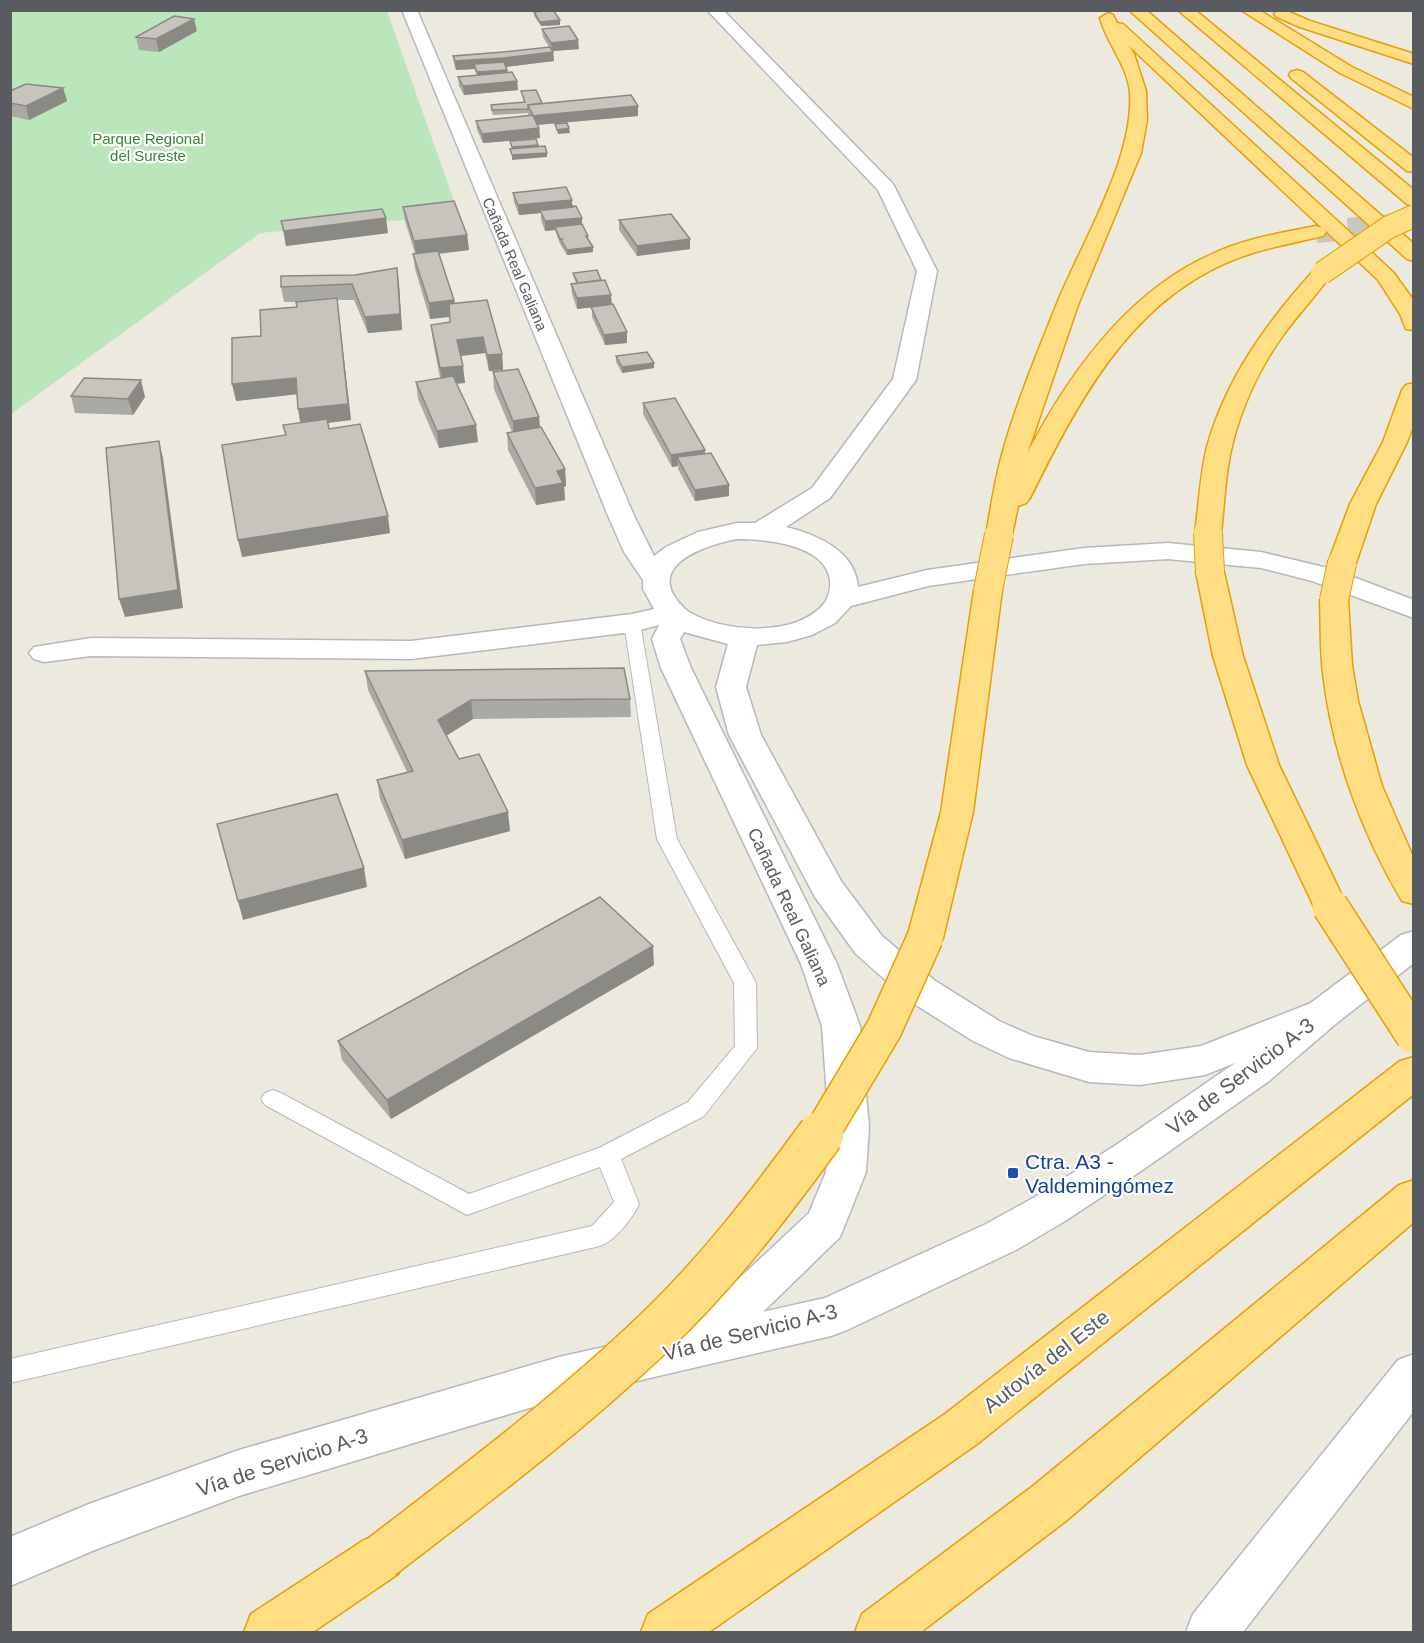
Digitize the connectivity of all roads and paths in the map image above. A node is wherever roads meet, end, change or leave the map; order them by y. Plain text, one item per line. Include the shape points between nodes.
1 (408, 10) edge
2 (714, 10) edge
3 (1136, 10) edge
4 (1185, 10) edge
5 (1248, 10) edge
6 (1274, 10) edge
7 (1104, 14) edge
8 (1413, 59) edge
9 (1286, 66) dead end
10 (1413, 104) edge
11 (1413, 167) edge
12 (1413, 200) edge
13 (1413, 216) edge
14 (1316, 232) tunnel mouth
15 (1413, 255) edge
16 (1413, 324) edge
17 (1413, 390) edge
18 (622, 518) junction
19 (761, 531) junction
20 (826, 531) junction
21 (999, 535) junction
22 (693, 541) junction
23 (927, 578) junction
24 (656, 579) junction
25 (841, 600) junction
26 (1413, 610) edge
27 (675, 615) junction
28 (632, 623) junction
29 (745, 637) junction
30 (44, 653) dead end
31 (1406, 878) edge
32 (1413, 944) edge
33 (1325, 1012) junction
34 (1413, 1036) edge
35 (1413, 1072) edge
36 (273, 1099) dead end
37 (607, 1155) junction
38 (1413, 1197) edge
39 (10, 1371) edge
40 (1413, 1375) edge
41 (559, 1378) junction
42 (10, 1562) edge
43 (1223, 1623) edge
44 (269, 1632) edge
45 (666, 1632) edge
46 (880, 1632) edge

1 - 18 street, Cañada Real Galiana
2 - 20 street via 886,188 927,271 904,380
3 - 15 highway
4 - 12 highway
5 - 10 highway via 1346,70
6 - 8 highway
7 - 16 highway via 1386,276 1411,314
7 - 21 highway via 1126,54 1138,91 1132,153 1067,305 1015,451
9 - 11 highway
13 - 34 highway, bridge via 1389,227 1322,273 1285,314 1256,356 1220,448 1208,533 1210,572 1228,656 1263,765 1330,906
14 - 21 highway via 1218,258 1184,276 1131,321 1076,388
17 - 31 highway, bridge via 1395,442 1364,504 1342,563 1334,600 1338,674 1356,758
18 - 22 street via 663,538
18 - 24 street, Cañada Real Galiana
19 - 20 street
19 - 20 street via 796,537
19 - 22 street via 725,533
20 - 23 street
20 - 25 street via 845,583
21 - 44 highway, bridge via 957,812 925,938 884,1029 825,1129 755,1224 656,1331 554,1423 381,1557
22 - 24 street via 662,564
23 - 25 street
23 - 26 street via 1084,556 1168,551 1272,562 1322,575
24 - 27 street, Cañada Real Galiana via 657,592
25 - 29 street via 831,613 795,632
27 - 28 street
27 - 29 street via 708,631
27 - 41 street, Cañada Real Galiana via 666,639 676,668 819,964 841,1026 849,1127 846,1172 825,1224 747,1299
28 - 30 street via 411,650 91,647
28 - 37 lane via 667,839 745,983 746,1048 696,1109
29 - 33 street, Cañada Real Galiana via 731,687 745,735 827,888 869,945 921,990 986,1031 1022,1048 1089,1067 1140,1070 1205,1060
32 - 33 street, Vía de Servicio A-3
33 - 41 street, Vía de Servicio A-3 via 1255,1070 1130,1157 1000,1237 831,1316
35 - 45 highway, Autovía del Este via 961,1429
36 - 37 lane via 467,1205
37 - 39 lane via 627,1204 600,1235
38 - 46 highway via 1050,1503
40 - 43 street
41 - 42 street, Vía de Servicio A-3 via 239,1473 89,1528

